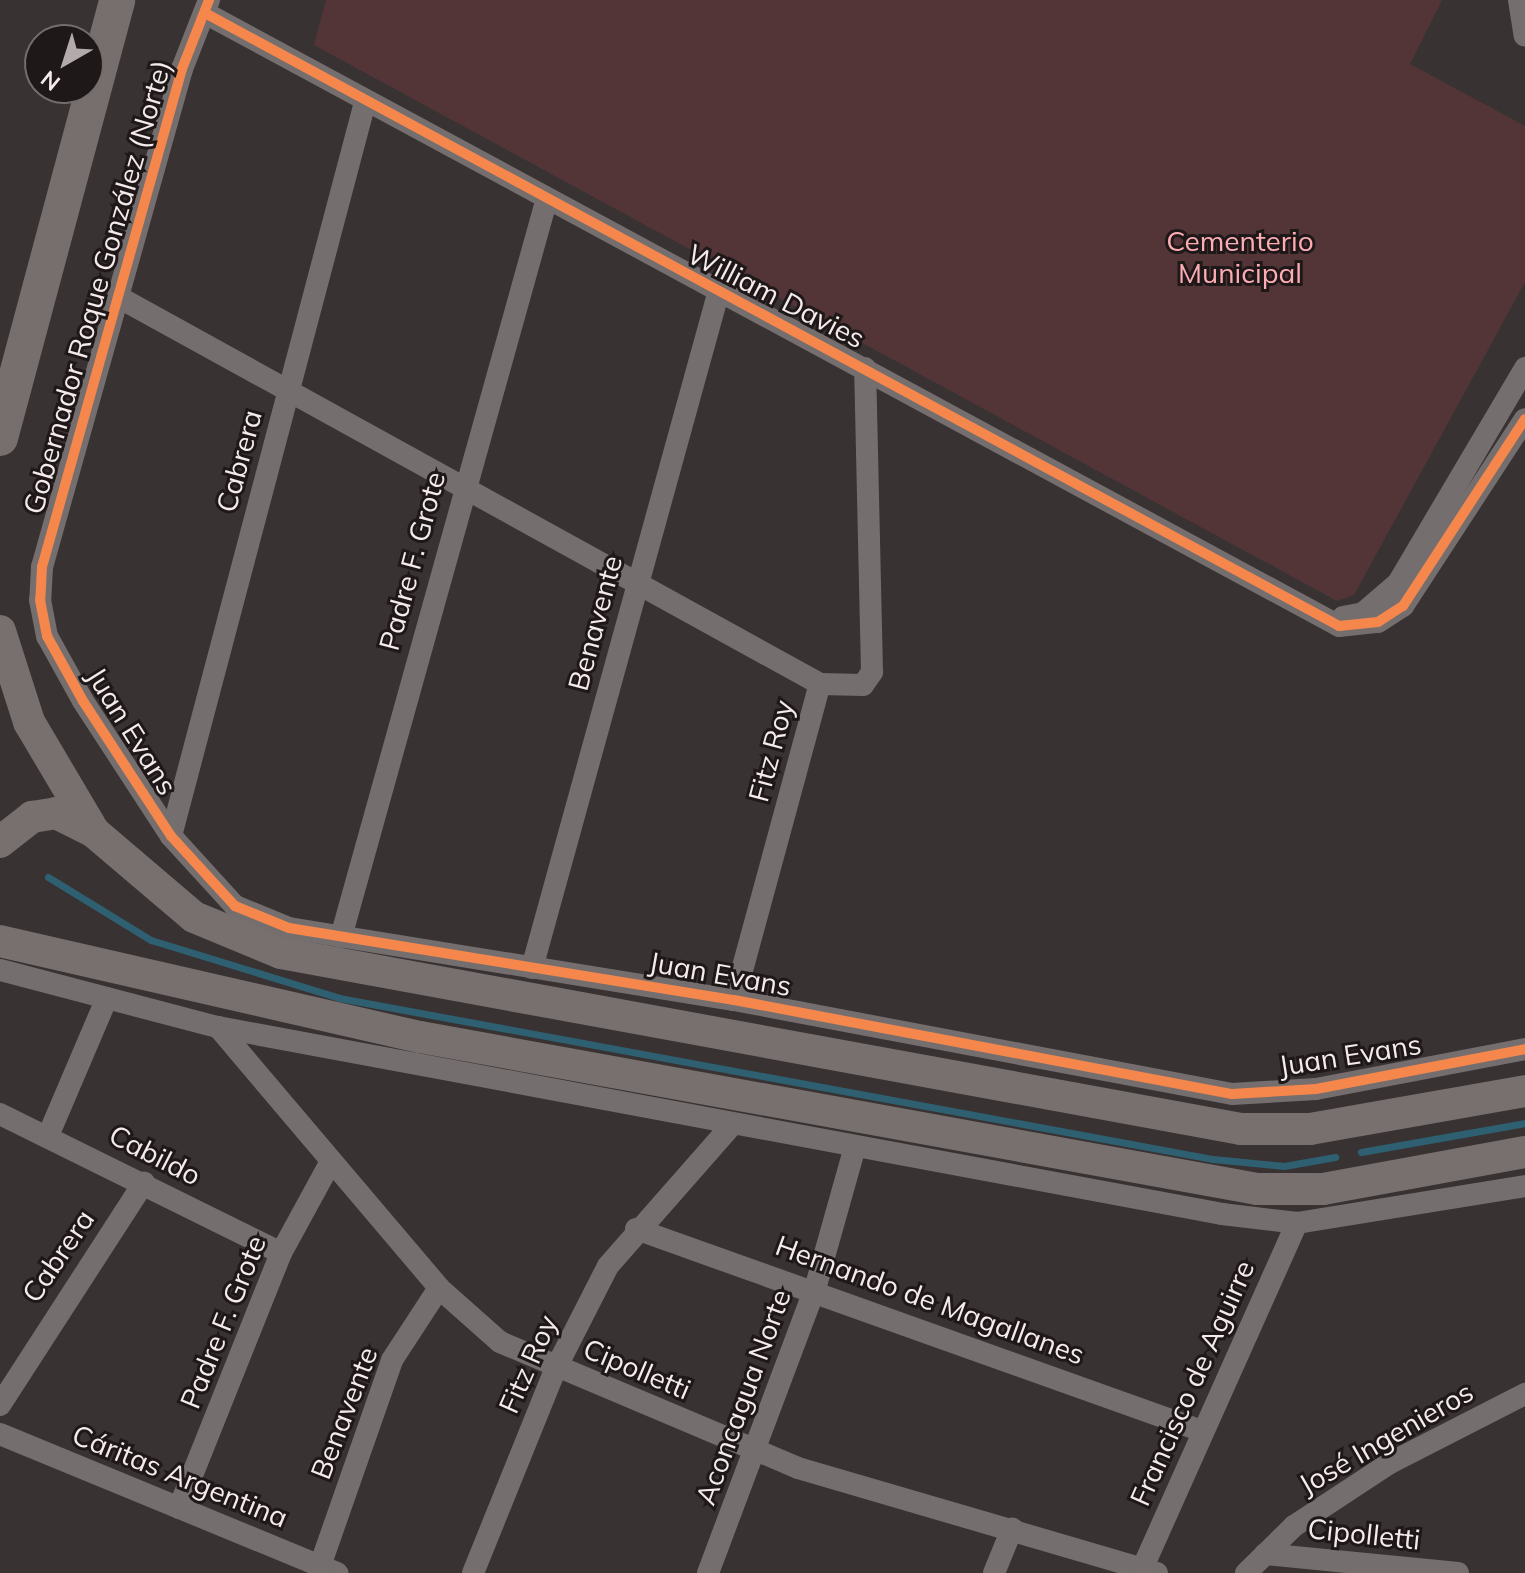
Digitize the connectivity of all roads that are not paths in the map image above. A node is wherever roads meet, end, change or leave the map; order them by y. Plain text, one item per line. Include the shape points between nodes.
1 (1519, 0) edge
2 (207, 6) edge
3 (112, 8) edge
4 (1525, 36) edge
5 (365, 102) junction
6 (546, 202) junction
7 (718, 294) junction
8 (122, 299) junction
9 (865, 368) junction
10 (1525, 368) edge
11 (288, 394) junction
12 (1503, 408) junction
13 (1525, 419) edge
14 (0, 438) edge
15 (463, 491) junction
16 (637, 585) junction
17 (1326, 620) junction
18 (0, 631) edge
19 (47, 636) joint
20 (820, 684) junction
21 (94, 832) junction
22 (171, 836) junction
23 (0, 842) edge
24 (0, 915) edge
25 (341, 937) junction
26 (14, 943) edge
27 (532, 968) junction
28 (0, 970) edge
29 (107, 998) junction
30 (734, 1000) junction
31 (218, 1027) junction
32 (1525, 1049) edge
33 (1525, 1091) edge
34 (0, 1114) edge
35 (732, 1125) junction
36 (48, 1136) junction
37 (855, 1147) junction
38 (1525, 1152) edge
39 (330, 1163) junction
40 (144, 1182) junction
41 (1525, 1186) edge
42 (1297, 1223) junction
43 (636, 1229) junction
44 (281, 1253) junction
45 (439, 1288) junction
46 (815, 1289) junction
47 (556, 1368) junction
48 (1525, 1394) edge
49 (0, 1405) edge
50 (1202, 1431) junction
51 (0, 1434) edge
52 (757, 1452) junction
53 (179, 1508) junction
54 (1012, 1529) junction
55 (1265, 1554) junction
56 (329, 1570) edge
57 (1150, 1570) edge
58 (473, 1573) edge
59 (708, 1573) edge
60 (994, 1573) edge
61 (1246, 1573) edge
62 (1458, 1573) edge

1 - 4 street
2 - 5 street, William Davies
2 - 8 street, Gobernador Roque González (Norte) via 182,69
3 - 14 main road
5 - 6 street, William Davies
5 - 11 street, Cabrera
6 - 7 street, William Davies
6 - 15 street, Padre F. Grote
7 - 9 street, William Davies
7 - 16 street, Benavente
8 - 11 street
8 - 19 street, Gobernador Roque González (Norte) via 42,567
9 - 17 street, William Davies
9 - 20 street, Fitz Roy via 872,672 863,685
10 - 12 street
11 - 15 street
11 - 22 street, Cabrera
12 - 13 street
12 - 17 street via 1398,583 1363,613
13 - 17 street via 1403,606 1356,627
15 - 16 street
15 - 25 street, Padre F. Grote
16 - 20 street
16 - 27 street, Benavente
18 - 21 street via 29,722
19 - 22 street, Juan Evans
20 - 30 street, Fitz Roy
21 - 23 street via 56,813 32,817
21 - 33 street via 194,917 281,953 846,1059 1276,1133
22 - 25 street, Juan Evans via 235,906 260,921
24 - 26 street
25 - 27 street, Juan Evans
26 - 38 street via 420,1037 1257,1189 1323,1189
27 - 30 street, Juan Evans
28 - 29 street
29 - 31 street
29 - 36 street
30 - 32 street, Juan Evans via 1232,1094 1316,1089
31 - 35 street
31 - 39 street, Cipolletti
34 - 36 street, Cabildo
35 - 37 street
35 - 43 street, Fitz Roy
36 - 40 street, Cabildo
37 - 42 street
37 - 46 street, Aconcagua Norte
39 - 44 street, Padre F. Grote
39 - 45 street, Cipolletti
40 - 44 street, Cabildo
40 - 49 street, Cabrera
41 - 42 street
42 - 50 street, Francisco de Aguirre
43 - 46 street, Hernando de Magallanes
43 - 47 street, Fitz Roy
44 - 53 street, Padre F. Grote
45 - 47 street, Cipolletti via 500,1342
45 - 56 street, Benavente via 392,1360
46 - 50 street, Hernando de Magallanes
46 - 52 street, Aconcagua Norte
47 - 52 street, Cipolletti
47 - 58 street, Fitz Roy
48 - 55 street, José Ingenieros via 1390,1463
50 - 57 street, Francisco de Aguirre
51 - 53 street, Cáritas Argentina
52 - 54 street, Cipolletti
52 - 59 street, Aconcagua Norte
53 - 56 street, Cáritas Argentina
54 - 57 street, Cipolletti
54 - 60 street
55 - 61 street, José Ingenieros
55 - 62 street, Cipolletti

